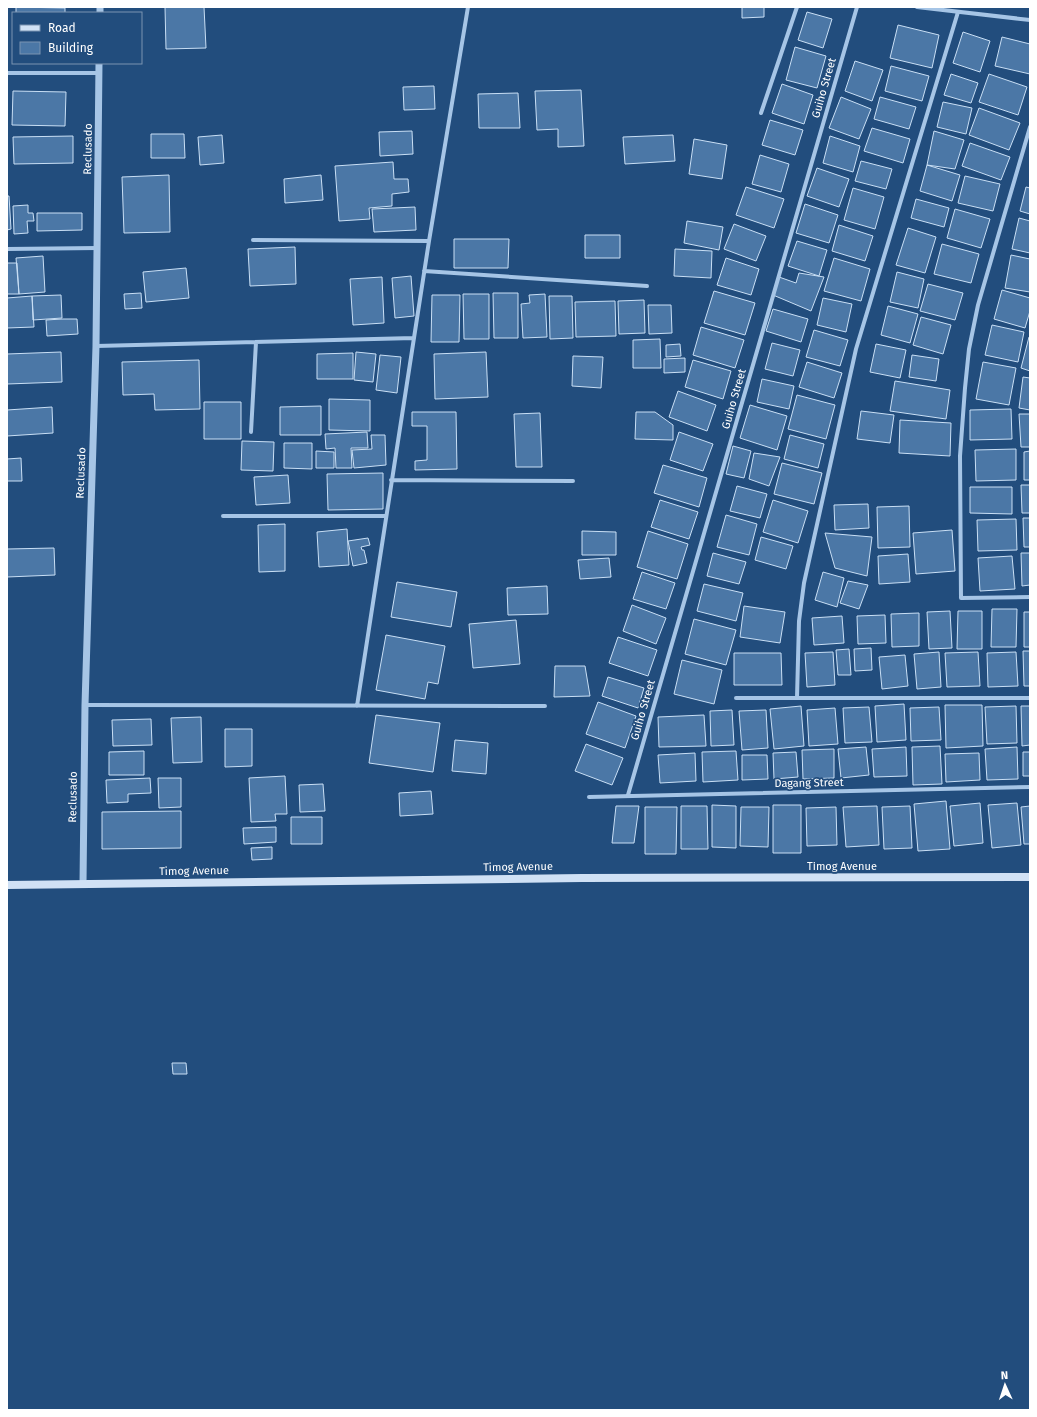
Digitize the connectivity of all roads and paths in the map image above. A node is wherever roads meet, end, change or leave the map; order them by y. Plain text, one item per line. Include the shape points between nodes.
1 (468, 7) edge
2 (797, 7) edge
3 (857, 7) edge
4 (917, 7) edge
5 (958, 12) junction
6 (1030, 20) edge
7 (99, 64) edge
8 (7, 73) edge
9 (99, 73) junction
10 (761, 113) dead end
11 (1030, 127) edge
12 (253, 240) dead end
13 (428, 241) junction
14 (98, 248) junction
15 (7, 249) edge
16 (424, 272) junction
17 (646, 286) dead end
18 (414, 338) junction
19 (256, 342) junction
20 (96, 346) junction
21 (251, 432) dead end
22 (391, 480) junction
23 (573, 481) dead end
24 (223, 516) dead end
25 (386, 516) junction
26 (1030, 597) edge
27 (736, 698) dead end
28 (797, 698) junction
29 (1030, 698) edge
30 (85, 705) junction
31 (357, 706) junction
32 (544, 706) dead end
33 (1030, 787) edge
34 (628, 796) junction
35 (589, 797) dead end
36 (1030, 877) edge
37 (82, 884) junction
38 (7, 885) edge

1 - 13 street
2 - 10 street
3 - 34 street, Guiho Street
4 - 5 street
5 - 6 street
5 - 28 street via 856,349 804,583 799,621
7 - 9 street, Reclusado
8 - 9 street
9 - 14 street, Reclusado
11 - 26 street via 978,305 965,388 960,456 961,598
12 - 13 street
13 - 16 street
14 - 15 street
14 - 20 street, Reclusado
16 - 17 street
16 - 18 street
18 - 19 street
18 - 22 street
19 - 20 street
19 - 21 street
20 - 30 street, Reclusado
22 - 23 street
22 - 25 street
24 - 25 street
25 - 31 street
27 - 28 street
28 - 29 street
30 - 31 street
30 - 37 street, Reclusado
31 - 32 street
33 - 34 street, Dagang Street
34 - 35 street, Dagang Street
36 - 37 main road, Timog Avenue via 582,878
37 - 38 main road, Timog Avenue

